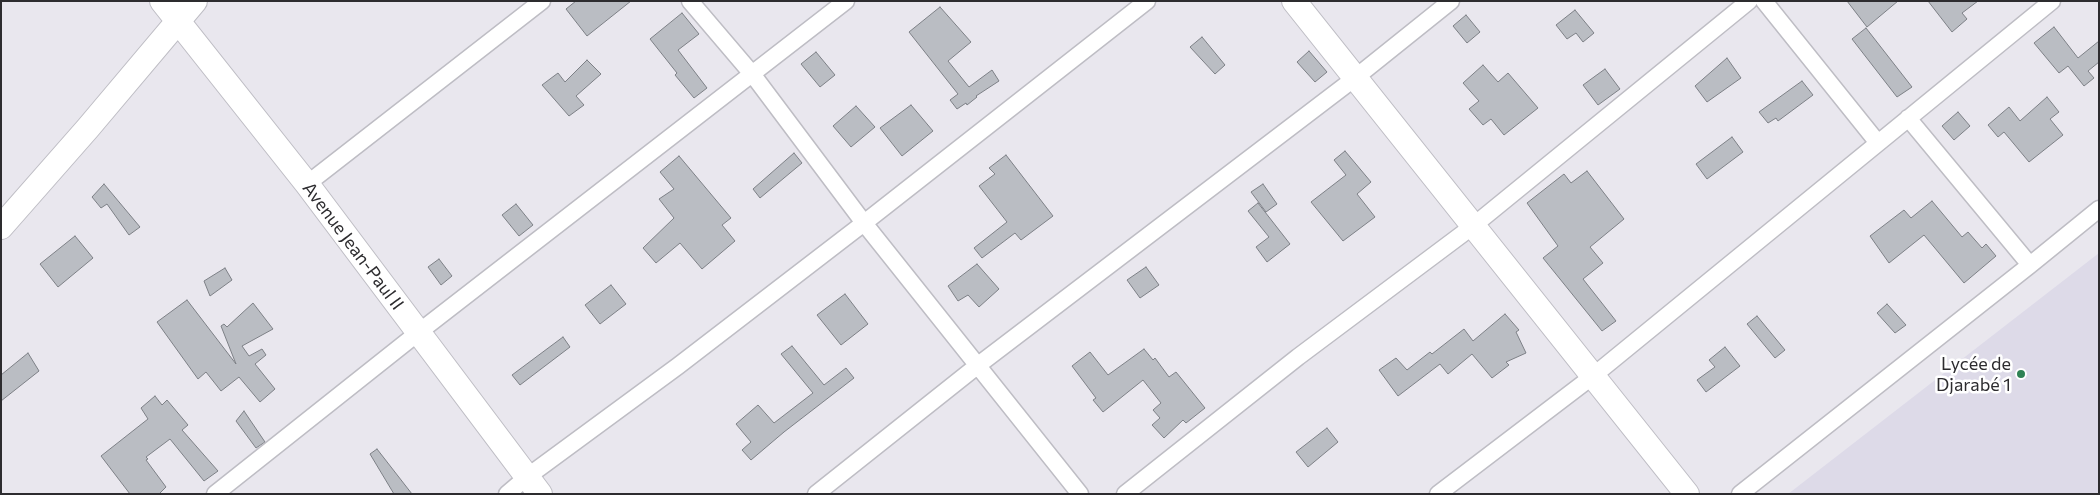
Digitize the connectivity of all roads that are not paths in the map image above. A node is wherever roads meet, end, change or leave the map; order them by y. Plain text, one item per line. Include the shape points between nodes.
1 (162, 1) edge
2 (195, 1) edge
3 (542, 1) edge
4 (690, 1) edge
5 (846, 1) edge
6 (1147, 1) edge
7 (1294, 1) edge
8 (1451, 1) edge
9 (1749, 1) edge
10 (1764, 1) edge
11 (2052, 1) edge
12 (178, 21) junction
13 (753, 75) junction
14 (1355, 78) junction
15 (1908, 118) junction
16 (1878, 143) junction
17 (307, 184) junction
18 (2099, 209) edge
19 (864, 223) junction
20 (1473, 226) junction
21 (1, 227) edge
22 (2030, 265) junction
23 (419, 332) junction
24 (977, 366) junction
25 (1593, 376) junction
26 (534, 485) edge
27 (215, 494) edge
28 (508, 494) edge
29 (816, 494) edge
30 (1080, 494) edge
31 (1125, 494) edge
32 (1438, 494) edge
33 (1687, 494) edge
34 (1740, 494) edge

1 - 12 street, Avenue Jean-Paul II
2 - 12 street
3 - 17 street
4 - 13 street
5 - 13 street
6 - 19 street
7 - 14 street
8 - 14 street
9 - 20 street
10 - 16 street
11 - 15 street
12 - 17 street, Avenue Jean-Paul II
12 - 21 street
13 - 19 street
13 - 23 street
14 - 20 street
14 - 24 street
15 - 16 street
15 - 22 street
16 - 25 street
17 - 23 street, Avenue Jean-Paul II
18 - 22 street
19 - 24 street
19 - 26 street via 678,366
20 - 25 street
20 - 31 street via 1298,356
22 - 34 street
23 - 26 street, Avenue Jean-Paul II
23 - 27 street
24 - 29 street
24 - 30 street
25 - 32 street
25 - 33 street
26 - 28 street

